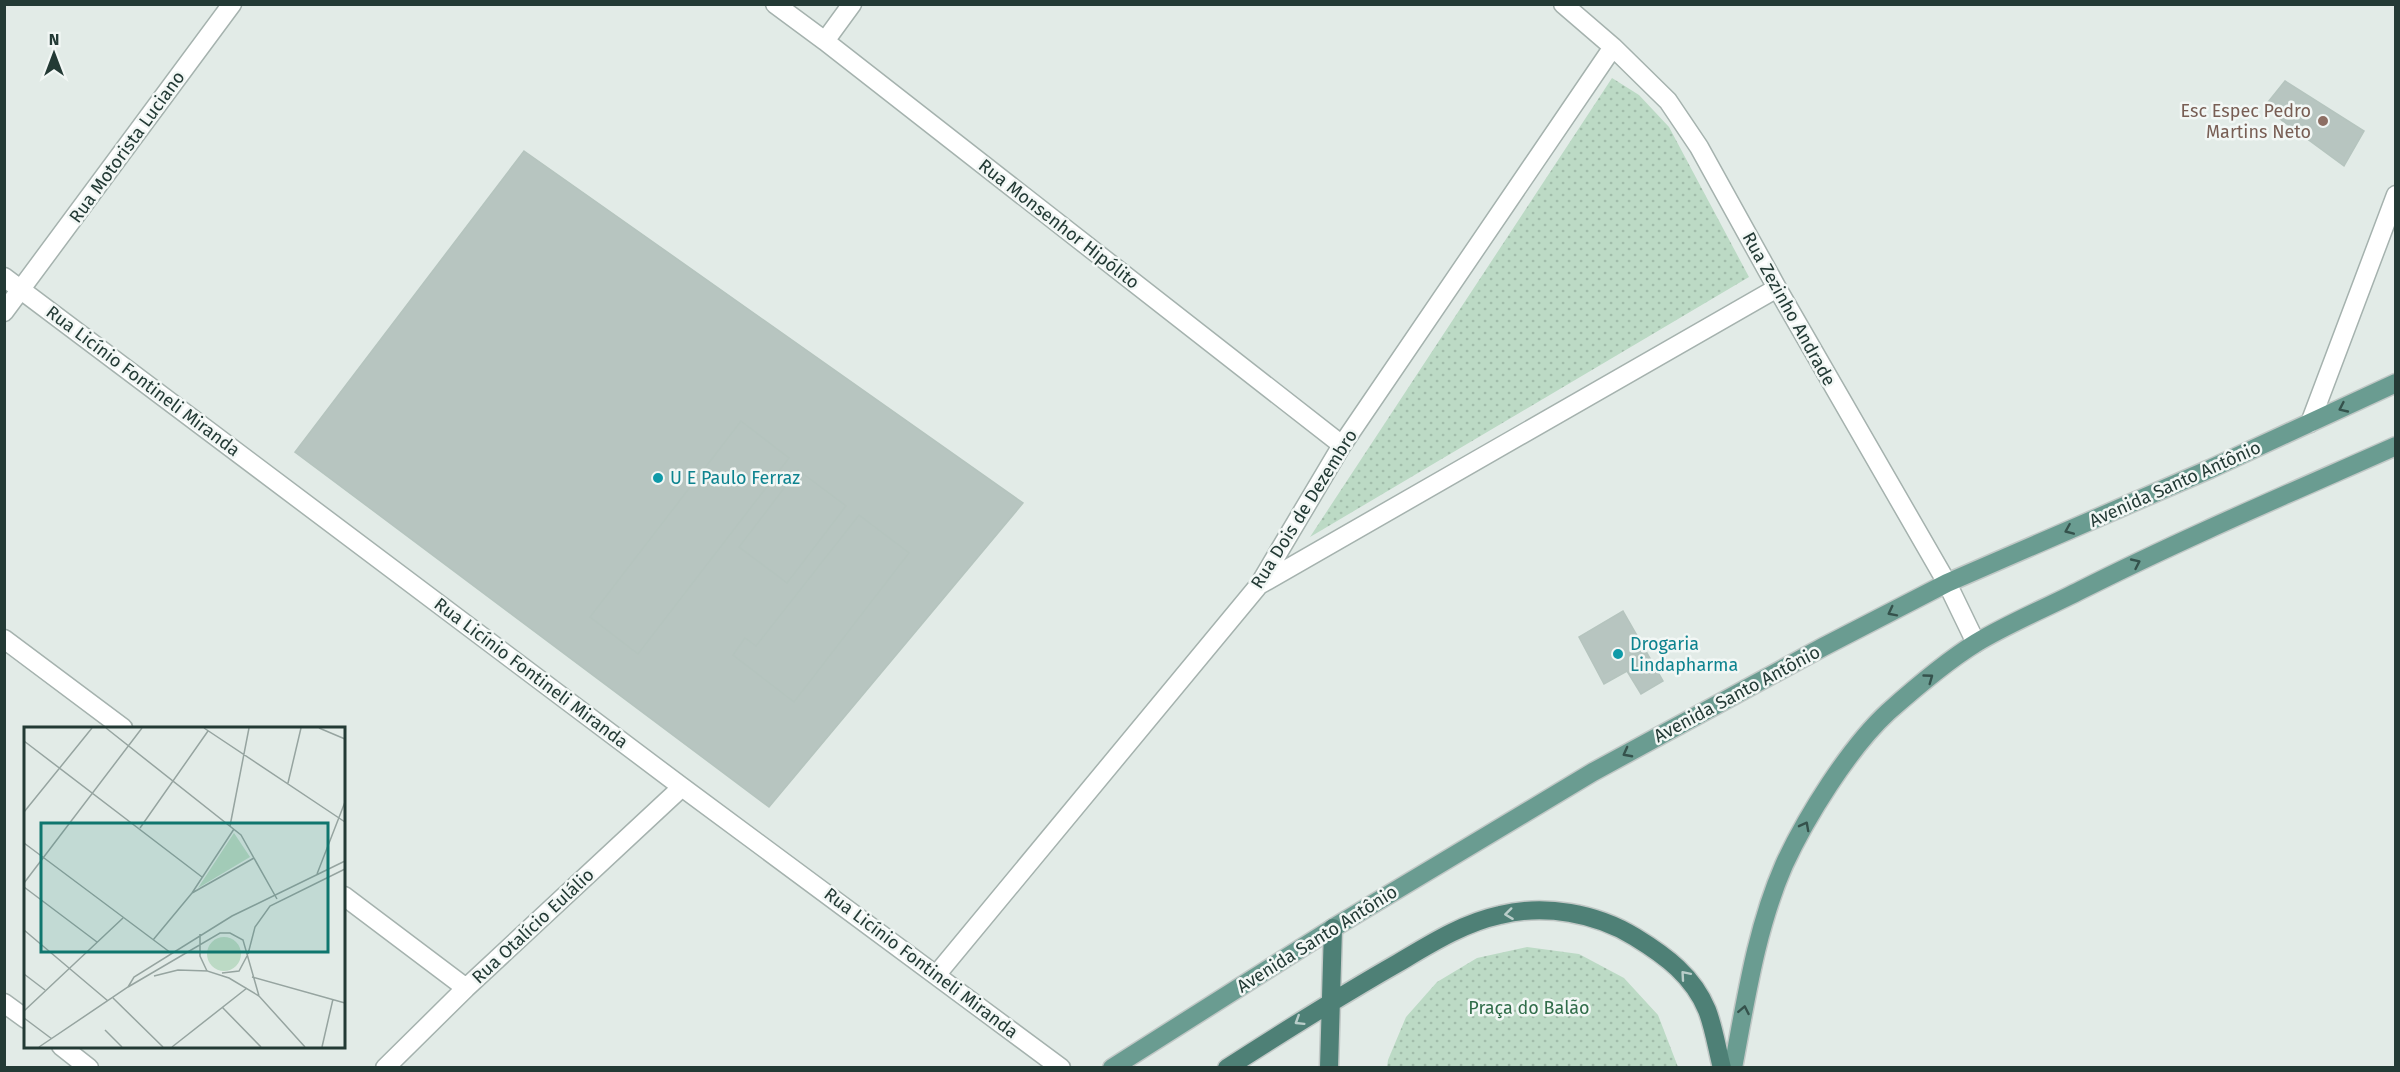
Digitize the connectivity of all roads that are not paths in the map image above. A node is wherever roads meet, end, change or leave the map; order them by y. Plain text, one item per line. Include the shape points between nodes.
1 (232, 4) edge
2 (775, 4) edge
3 (852, 4) edge
4 (1563, 4) edge
5 (1583, 12) edge
6 (825, 41) junction
7 (1613, 47) junction
8 (2396, 195) edge
9 (4, 277) edge
10 (1777, 288) junction
11 (22, 290) junction
12 (4, 312) edge
13 (2396, 383) edge
14 (2310, 423) junction
15 (1342, 445) junction
16 (2396, 446) edge
17 (1947, 583) junction
18 (1259, 585) junction
19 (4, 639) edge
20 (1976, 644) junction
21 (120, 727) edge
22 (682, 787) junction
23 (345, 897) edge
24 (1333, 928) junction
25 (937, 974) junction
26 (466, 988) junction
27 (1332, 1000) junction
28 (4, 1003) edge
29 (24, 1018) edge
30 (62, 1048) edge
31 (89, 1068) edge
32 (385, 1068) edge
33 (1060, 1068) edge
34 (1112, 1068) edge
35 (1227, 1068) edge
36 (1329, 1068) edge
37 (1722, 1068) edge
38 (1733, 1068) edge

1 - 11 street, Rua Motorista Luciano
2 - 6 street, Rua Monsenhor Hipólito
3 - 6 street
4 - 5 street, Rua Zezinho Andrade
5 - 7 street, Rua Zezinho Andrade
6 - 15 street, Rua Monsenhor Hipólito
7 - 10 street, Rua Zezinho Andrade via 1668,101 1699,147
7 - 15 street, Rua Dois de Dezembro
8 - 14 street
9 - 11 street, Rua Licínio Fontineli Miranda
10 - 17 street, Rua Zezinho Andrade
10 - 18 street
11 - 12 street, Rua Motorista Luciano
11 - 22 street, Rua Licínio Fontineli Miranda
13 -> 14 main road, Avenida Santo Antônio
14 -> 17 main road, Avenida Santo Antônio
15 - 18 street, Rua Dois de Dezembro
20 -> 16 main road via 2133,564
17 - 20 street, Rua Zezinho Andrade
17 -> 24 main road, Avenida Santo Antônio via 1593,772
18 - 25 street, Rua Dois de Dezembro
19 - 21 street
38 -> 20 main road via 1766,912 1785,864 1816,805 1886,715
22 - 25 street, Rua Licínio Fontineli Miranda
22 - 26 street, Rua Otalício Eulálio
23 - 26 street
24 - 27 highway
24 - 34 main road, Avenida Santo Antônio
25 - 33 street, Rua Licínio Fontineli Miranda
26 - 32 street, Rua Otalício Eulálio
27 -> 35 highway
27 - 36 highway
37 -> 27 highway via 1707,1010 1689,978 1668,957 1621,928 1579,913 1536,911 1500,915 1455,930
28 - 29 street
30 - 31 street

